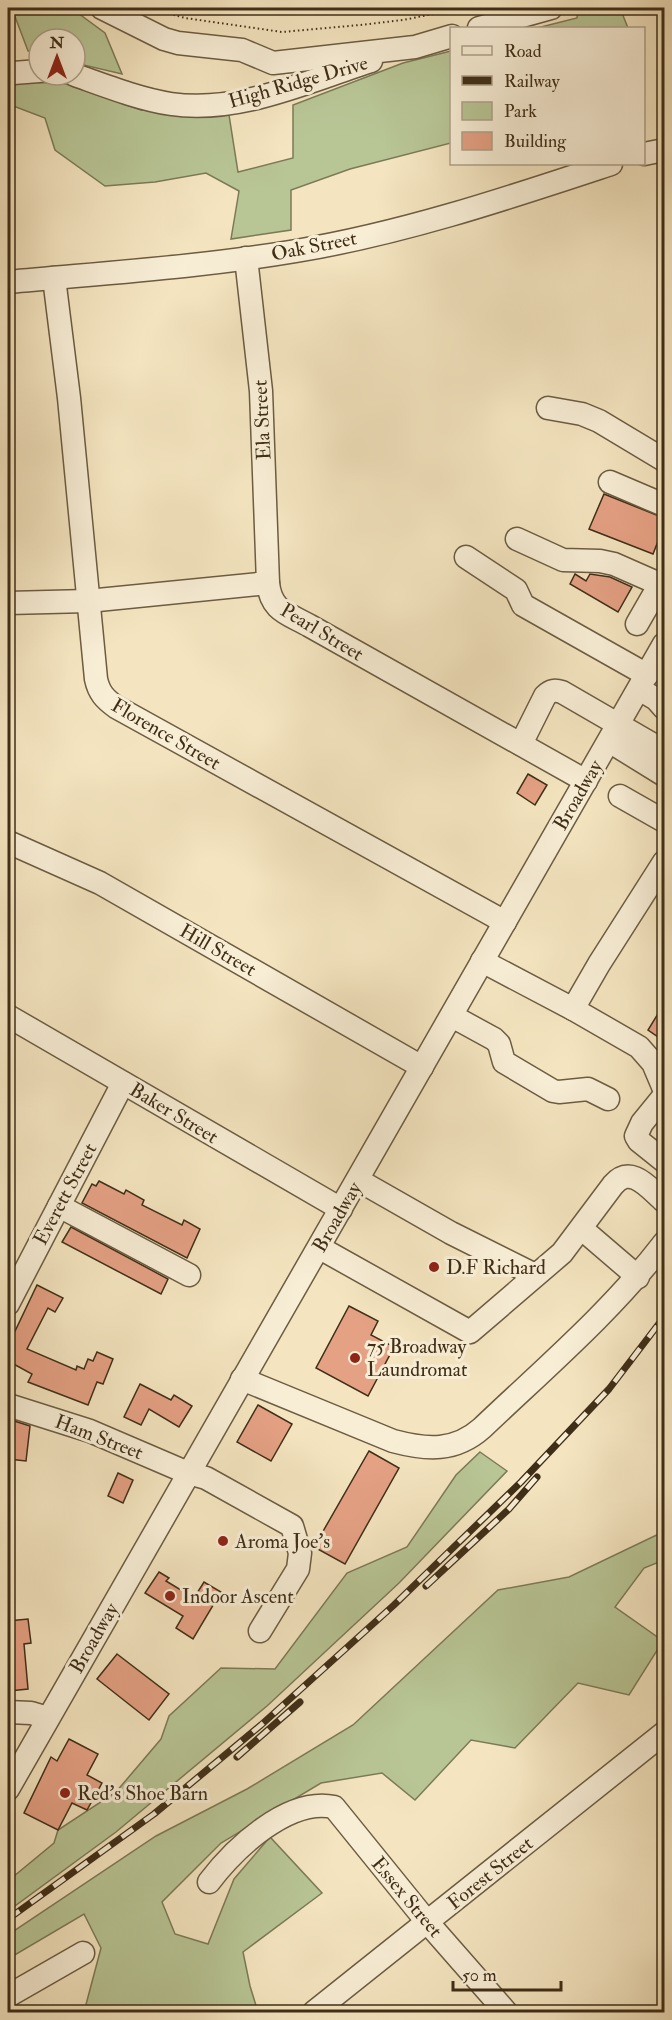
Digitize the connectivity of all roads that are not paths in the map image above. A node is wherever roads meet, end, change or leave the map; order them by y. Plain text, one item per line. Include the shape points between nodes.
1 (102, 8) edge
2 (551, 8) edge
3 (474, 19) edge
4 (450, 37) edge
5 (415, 47) junction
6 (273, 63) junction
7 (27, 72) edge
8 (8, 75) edge
9 (87, 79) edge
10 (279, 90) junction
11 (664, 150) edge
12 (645, 154) edge
13 (608, 165) edge
14 (246, 258) junction
15 (54, 278) junction
16 (8, 282) edge
17 (548, 408) dead end
18 (664, 460) edge
19 (610, 482) dead end
20 (664, 505) edge
21 (517, 539) dead end
22 (466, 558) dead end
23 (268, 583) junction
24 (662, 585) edge
25 (88, 601) junction
26 (8, 603) edge
27 (637, 624) dead end
28 (664, 644) edge
29 (643, 682) junction
30 (664, 708) edge
31 (664, 722) edge
32 (614, 732) junction
33 (521, 744) junction
34 (659, 747) edge
35 (664, 775) edge
36 (586, 781) junction
37 (620, 796) dead end
38 (664, 821) edge
39 (8, 842) edge
40 (664, 862) edge
41 (505, 922) junction
42 (482, 962) junction
43 (573, 1009) junction
44 (8, 1016) edge
45 (452, 1016) junction
46 (422, 1067) junction
47 (123, 1083) junction
48 (664, 1089) edge
49 (664, 1096) edge
50 (608, 1099) dead end
51 (664, 1161) edge
52 (358, 1180) junction
53 (664, 1201) edge
54 (59, 1206) junction
55 (341, 1209) junction
56 (582, 1229) junction
57 (664, 1243) edge
58 (320, 1248) junction
59 (189, 1275) dead end
60 (535, 1275) junction
61 (638, 1277) junction
62 (8, 1304) edge
63 (242, 1379) junction
64 (8, 1405) edge
65 (188, 1473) junction
66 (260, 1631) dead end
67 (8, 1712) edge
68 (48, 1718) junction
69 (664, 1733) edge
70 (8, 1790) edge
71 (209, 1882) dead end
72 (428, 1923) junction
73 (83, 1953) dead end
74 (8, 1996) edge
75 (314, 2013) edge
76 (506, 2013) edge

1 - 6 street via 164,39 242,50
2 - 3 street
4 - 5 street
5 - 6 street
5 - 10 street, High Ridge Drive
6 - 10 street
7 - 8 street
9 - 10 street, High Ridge Drive via 173,104 214,105
11 - 12 street
13 - 14 street, Oak Street via 399,228
14 - 15 street, Oak Street
14 - 23 street, Ela Street via 261,400
15 - 16 street, Oak Street
15 - 25 street, Florence Street
17 - 18 street via 599,421
19 - 20 street
21 - 24 street via 563,560 614,564
22 - 29 street via 516,590 523,604
23 - 25 street, Pearl Street
23 - 33 street, Pearl Street via 270,595 279,608
24 - 27 street
25 - 26 street, Pearl Street
25 - 41 street, Florence Street via 96,679 110,703
28 - 29 street, Broadway
29 - 30 street
29 - 32 street, Broadway
31 - 34 street
32 - 33 street via 562,692 550,691
32 - 34 street
32 - 35 street
32 - 36 street, Broadway
33 - 36 street, Pearl Street
36 - 41 street, Broadway
37 - 38 street
39 - 46 street, Hill Street via 100,883
40 - 43 street
41 - 42 street, Broadway
42 - 43 street
42 - 45 street, Broadway
43 - 48 street via 639,1047 653,1063
44 - 47 street, Baker Street
45 - 46 street, Broadway
45 - 50 street via 494,1039 504,1062 553,1091 588,1089
46 - 52 street, Broadway
47 - 54 street, Everett Street
47 - 55 street, Baker Street
49 - 51 street via 636,1136
52 - 55 street, Broadway
52 - 60 street
53 - 56 street via 635,1178 622,1176
54 - 59 street
54 - 62 street, Everett Street
55 - 58 street, Broadway
56 - 60 street via 562,1253
56 - 61 street
57 - 61 street
58 - 60 street via 470,1332
58 - 63 street, Broadway
61 - 63 street via 491,1420 460,1443 430,1447 393,1442
63 - 65 street, Broadway
64 - 65 street, Ham Street via 90,1431
65 - 66 street, Ham Street via 206,1478 292,1526 300,1553 298,1569
65 - 68 street, Broadway
67 - 68 street
68 - 70 street, Broadway
69 - 72 street, Forest Street
71 - 72 street, Essex Street via 239,1847 258,1832 286,1816 324,1805 334,1807
72 - 75 street, Forest Street
72 - 76 street, Essex Street
73 - 74 street

